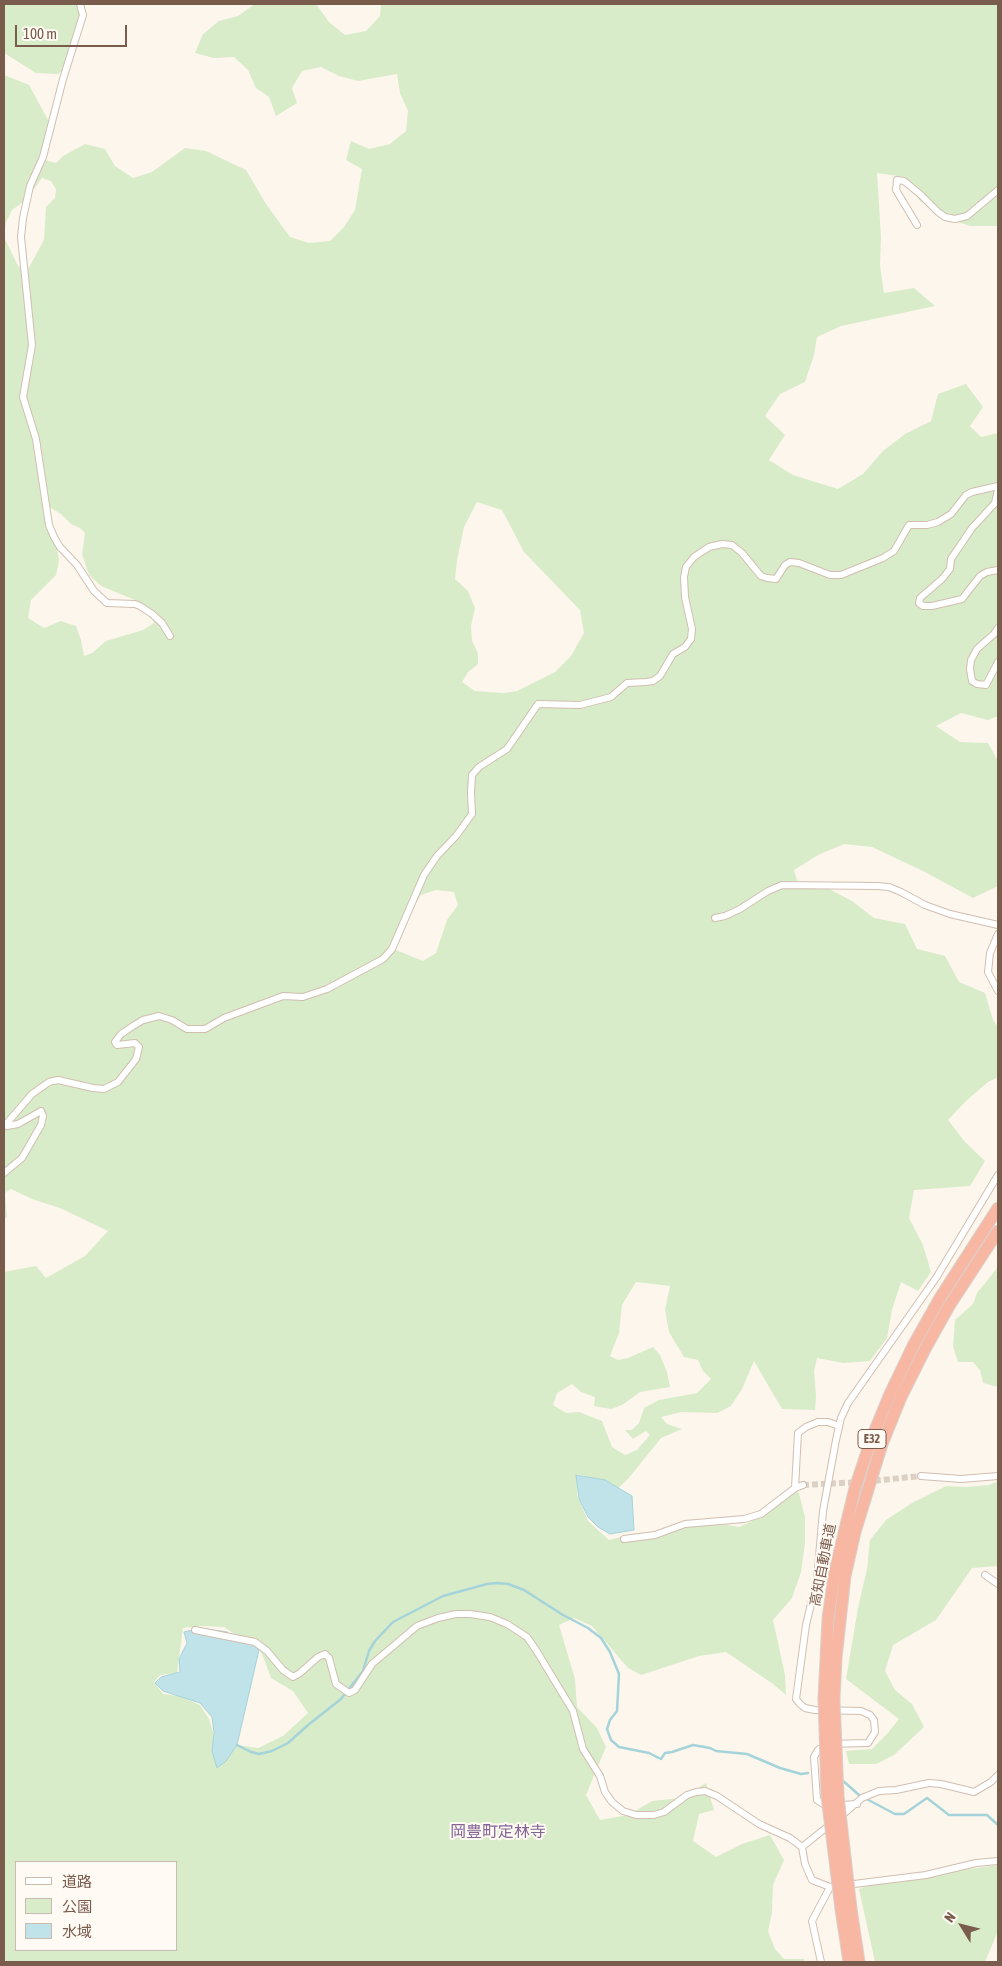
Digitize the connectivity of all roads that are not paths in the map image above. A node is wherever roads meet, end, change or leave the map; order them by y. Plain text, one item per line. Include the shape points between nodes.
1 (80, 4) edge
2 (998, 190) edge
3 (917, 225) dead end
4 (998, 486) edge
5 (998, 490) edge
6 (998, 570) edge
7 (998, 628) edge
8 (170, 636) dead end
9 (998, 662) edge
10 (715, 918) dead end
11 (998, 925) edge
12 (998, 934) edge
13 (998, 991) edge
14 (4, 1173) edge
15 (998, 1175) edge
16 (998, 1199) edge
17 (998, 1208) edge
18 (998, 1231) edge
19 (998, 1235) edge
20 (965, 1258) junction
21 (975, 1265) junction
22 (839, 1426) junction
23 (921, 1476) tunnel mouth
24 (998, 1476) edge
25 (803, 1485) tunnel mouth
26 (795, 1488) junction
27 (624, 1539) dead end
28 (985, 1575) dead end
29 (998, 1584) edge
30 (195, 1630) dead end
31 (829, 1699) junction
32 (998, 1775) edge
33 (857, 1804) junction
34 (802, 1847) junction
35 (998, 1860) edge
36 (830, 1887) junction
37 (846, 1909) junction
38 (821, 1962) edge
39 (849, 1962) edge
40 (859, 1962) edge

1 - 8 street via 83,15 23,218 21,237 32,345 22,397 36,439 49,525 60,547 107,603 140,606 157,618
2 - 3 street via 968,216 955,219 945,217 904,181 897,180 896,190
4 - 14 street via 966,495 951,514 938,522 909,526 894,551 842,575 830,575 790,562 784,565 776,579 767,578 761,576 732,545 709,547 694,557 686,567 684,577 692,629 691,639 685,648 673,654 660,676 653,681 627,683 611,697 580,705 538,704 507,749 478,767 472,775 472,814 424,875 392,949 383,959 327,989 303,997 283,996 224,1018 205,1029 187,1029 159,1016 138,1023 115,1042 116,1046 135,1044 140,1047 136,1059 118,1082 104,1089 58,1080 32,1094 7,1126 18,1124 40,1111 43,1116 41,1125 22,1158
5 - 6 street via 995,503 972,528 951,559 950,569 920,598 919,603 932,606 962,599 980,576
7 - 9 street via 977,649 971,660 972,681 986,685
10 - 11 street via 740,909 782,885 877,886 895,890 950,914
12 - 13 street via 990,953 988,972
15 - 22 street via 936,1278 848,1404
16 - 20 highway
17 - 20 highway, 高知自動車道 / E32
18 - 21 highway, 高知自動車道 / E32
19 - 21 highway
20 - 31 highway, 高知自動車道 / E32 via 918,1338 890,1394 855,1488 834,1575 828,1619
21 - 31 highway, 高知自動車道 / E32 via 925,1348 882,1444 845,1576
22 - 26 street via 818,1422 798,1433
22 - 33 street via 823,1511 817,1579 806,1625 796,1699 805,1708 861,1710 874,1720 875,1732 868,1743 827,1744 814,1757 817,1800 826,1806
23 - 24 street via 961,1479
25 - 26 street
26 - 27 street via 761,1514 744,1519 684,1524 654,1535
28 - 29 street
30 - 34 street via 255,1642 293,1678 325,1654 336,1684 352,1692 372,1664 417,1626 456,1614 470,1614 508,1624 527,1637 536,1650 573,1711 583,1749 600,1776 605,1792 623,1811 654,1815 664,1812 687,1795 705,1792
31 - 37 highway, 高知自動車道 / E32, bridge via 828,1796
32 - 33 street via 974,1792 929,1783 879,1791
33 - 34 street
34 - 36 street via 812,1880
35 - 36 street via 926,1875
36 - 38 street via 812,1921
37 - 39 highway, 高知自動車道 / E32
37 - 40 highway, 高知自動車道 / E32

